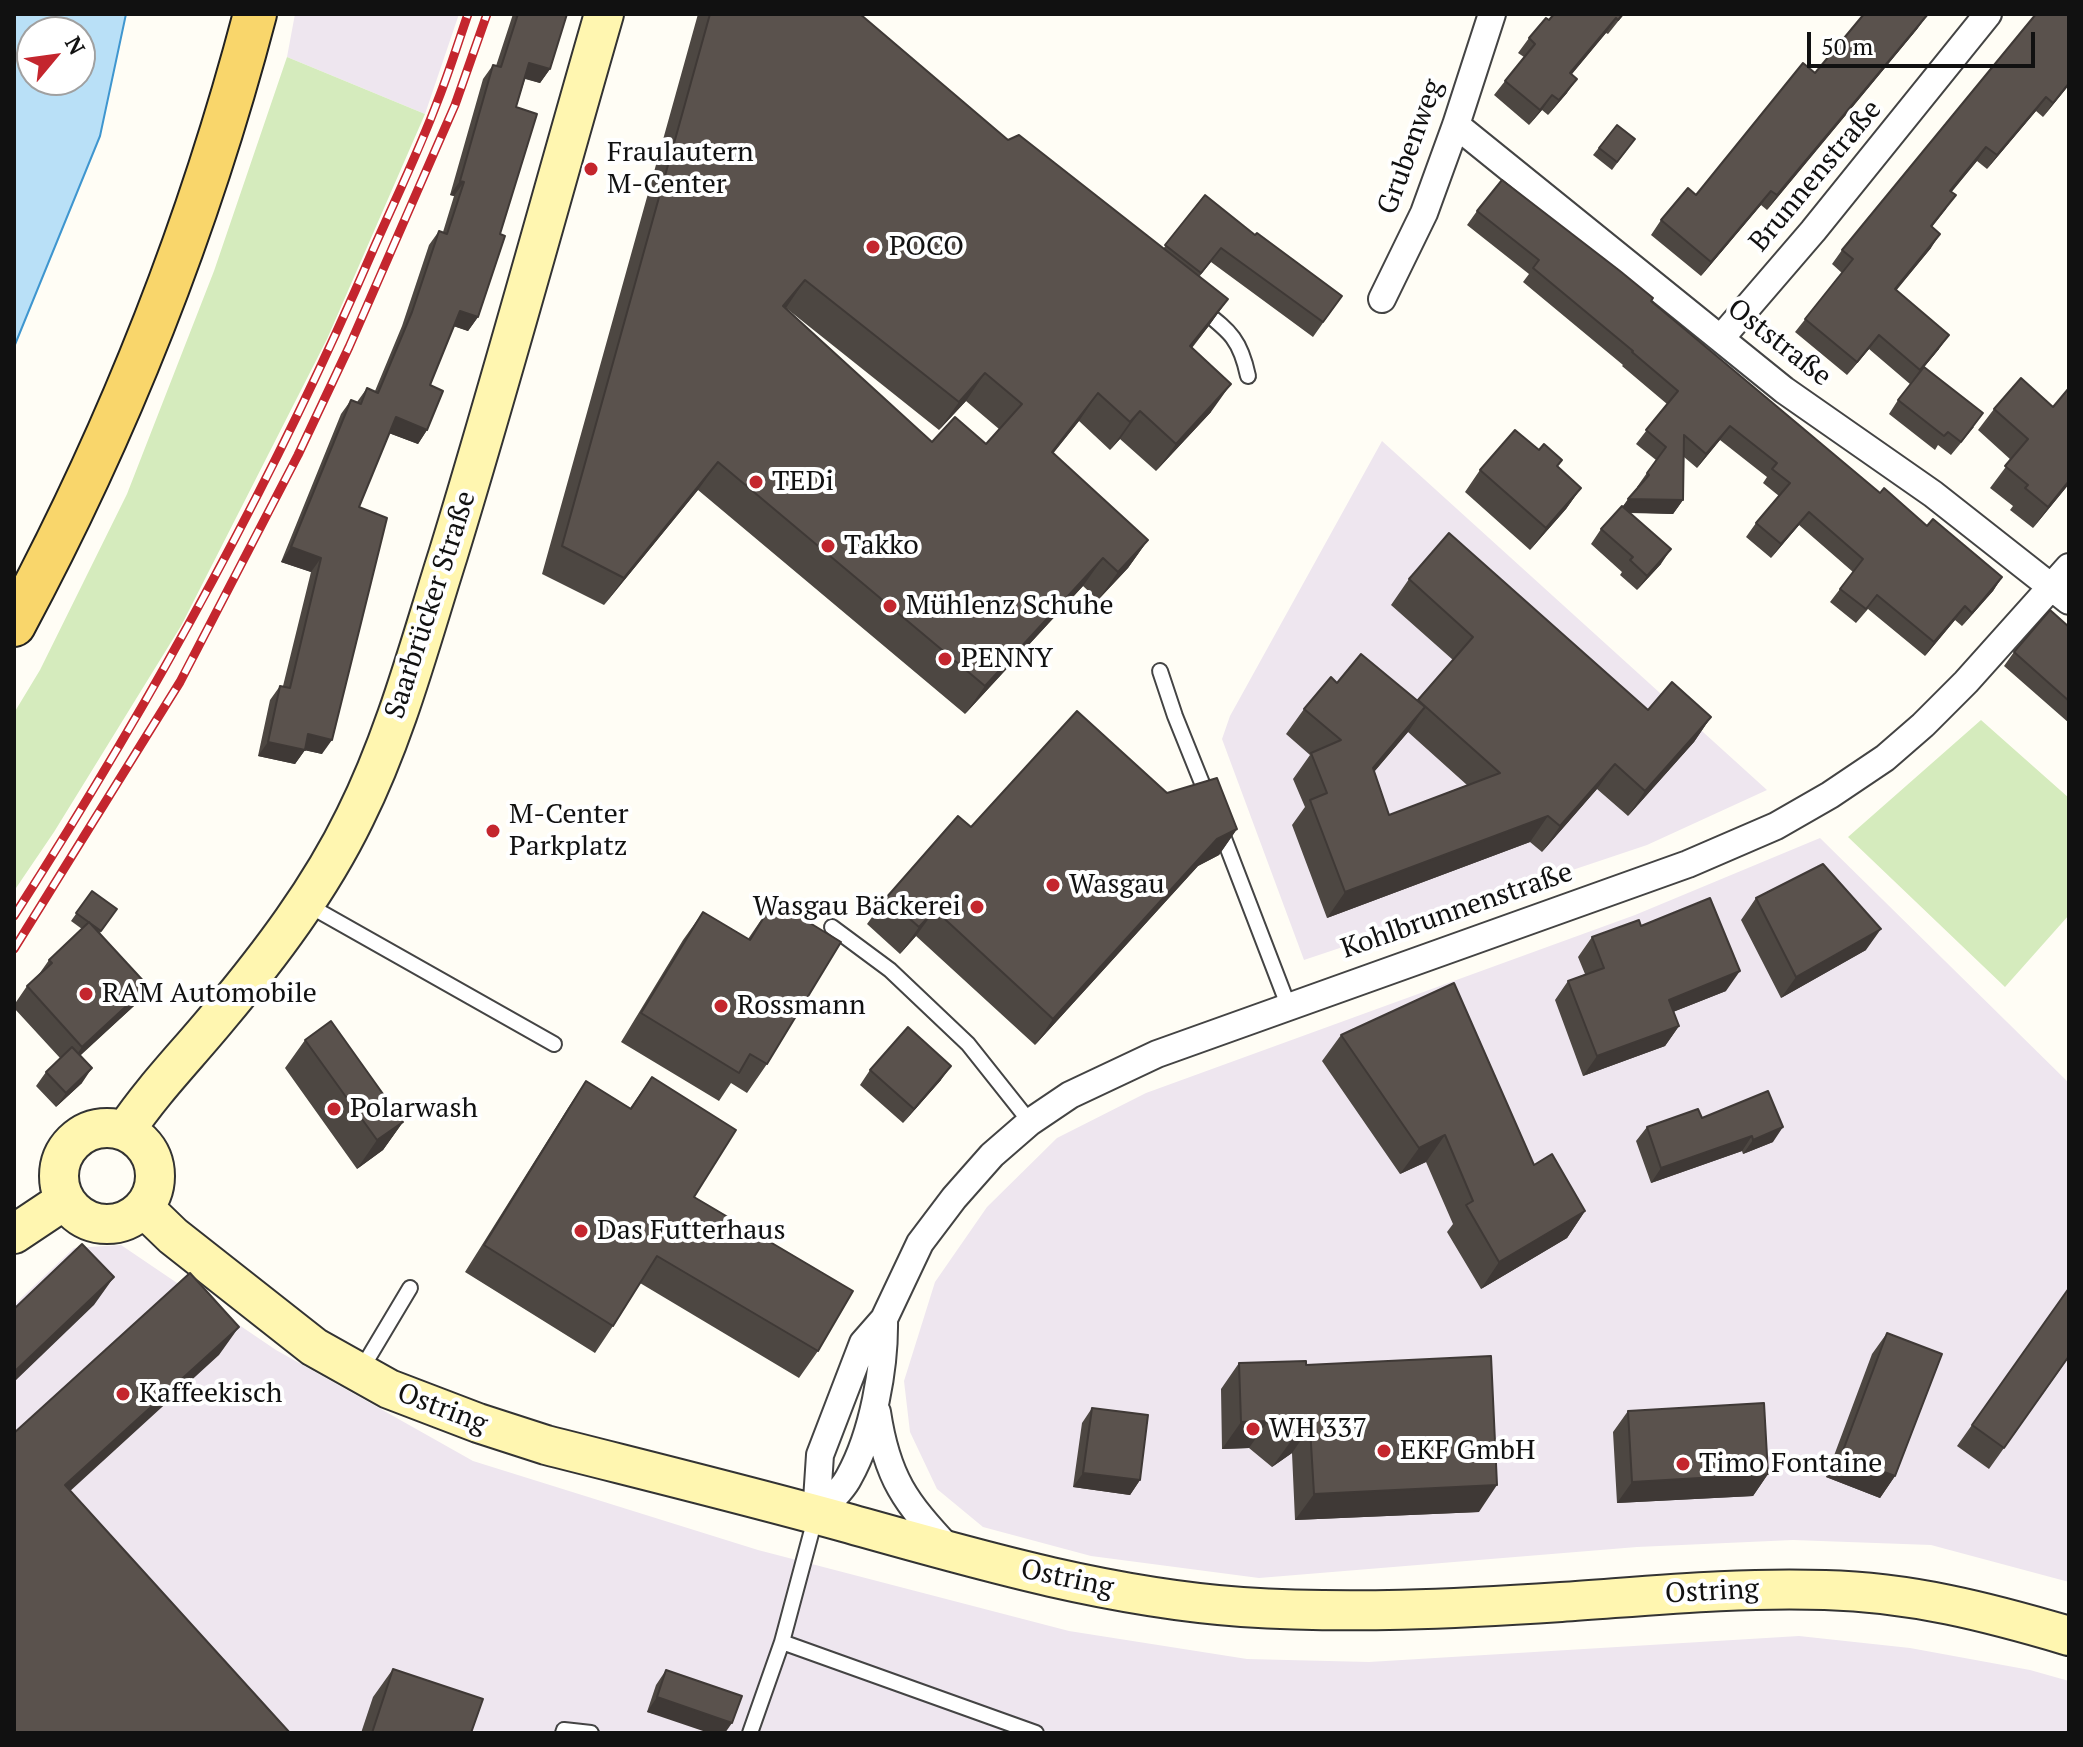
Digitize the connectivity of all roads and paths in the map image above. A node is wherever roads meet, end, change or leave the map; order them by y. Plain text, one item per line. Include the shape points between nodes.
1 (255, 14) edge
2 (604, 14) edge
3 (1492, 14) edge
4 (1988, 14) edge
5 (1456, 125) junction
6 (1186, 297) edge
7 (1382, 299) dead end
8 (1721, 338) junction
9 (1248, 376) dead end
10 (2063, 584) edge
11 (14, 625) edge
12 (1160, 671) dead end
13 (305, 903) junction
14 (832, 927) dead end
15 (1288, 1005) junction
16 (554, 1044) dead end
17 (1030, 1122) junction
18 (125, 1131) junction
19 (65, 1200) junction
20 (144, 1208) junction
21 (14, 1234) edge
22 (410, 1288) dead end
23 (884, 1319) junction
24 (359, 1373) junction
25 (875, 1396) junction
26 (816, 1515) junction
27 (952, 1552) junction
28 (2069, 1636) edge
29 (782, 1642) junction
30 (564, 1731) edge
31 (755, 1732) edge
32 (591, 1733) edge
33 (1036, 1733) edge

1 - 11 main road via 164,302 77,505
2 - 13 street, Saarbrücker Straße via 410,676 355,818
3 - 5 street, Grubenweg
4 - 8 street, Brunnenstraße
5 - 7 street, Grubenweg via 1424,213
5 - 8 street, Oststraße
6 - 9 lane via 1240,345
8 - 10 street, Oststraße via 1784,390
10 - 15 street, Kohlbrunnenstraße via 1885,758 1776,826 1688,864
12 - 15 lane
13 - 16 lane
13 - 18 street, Saarbrücker Straße
14 - 17 lane via 890,970 968,1044
15 - 17 street, Kohlbrunnenstraße via 1120,1070
17 - 23 street, Kohlbrunnenstraße via 992,1155 920,1243
18 - 19 street via 97,1129 72,1142 59,1170
18 - 20 street via 149,1150 155,1164 153,1195
19 - 20 street via 88,1221 103,1225 133,1218
19 - 21 street
20 - 24 street, Ostring via 314,1347
22 - 24 lane
23 - 25 street, Kohlbrunnenstraße
23 - 26 street, Kohlbrunnenstraße via 863,1343 828,1431 820,1455
24 - 26 street, Ostring via 389,1389 532,1440
25 - 26 street, Kohlbrunnenstraße via 848,1480
25 - 27 street, Kohlbrunnenstraße via 882,1444 896,1483
26 - 27 street, Ostring
26 - 29 lane
27 - 28 street, Ostring via 1034,1575 1242,1607 1414,1609 1728,1589 1828,1590 1980,1610
29 - 31 lane
29 - 33 lane
30 - 32 lane

